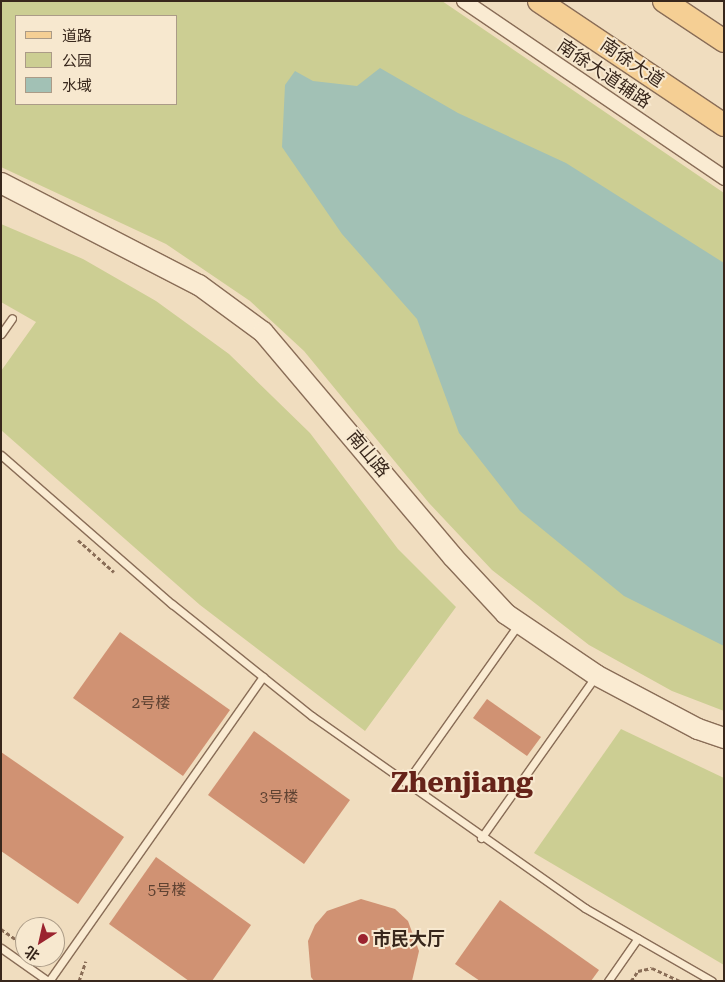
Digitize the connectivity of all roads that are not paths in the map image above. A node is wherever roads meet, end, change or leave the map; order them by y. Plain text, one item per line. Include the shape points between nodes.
1 (464, 1) edge
2 (539, 1) edge
3 (664, 1) edge
4 (724, 41) edge
5 (724, 125) edge
6 (724, 178) edge
7 (1, 183) edge
8 (12, 318) dead end
9 (1, 334) edge
10 (1, 455) edge
11 (519, 622) junction
12 (596, 675) junction
13 (263, 677) junction
14 (724, 738) edge
15 (406, 783) junction
16 (481, 838) junction
17 (638, 938) junction
18 (1, 948) edge
19 (48, 981) edge
20 (608, 981) edge
21 (712, 981) edge

1 - 6 street, 南徐大道辅路
2 - 5 main road, 南徐大道
3 - 4 main road
7 - 11 street, 南山路 via 199,285 263,332 453,557
8 - 9 lane
10 - 13 lane
11 - 12 street, 南山路
11 - 15 lane
12 - 14 street, 南山路 via 698,729
12 - 16 lane
13 - 15 lane
13 - 19 lane
15 - 16 lane
16 - 17 lane
17 - 20 lane
17 - 21 lane
18 - 19 lane

